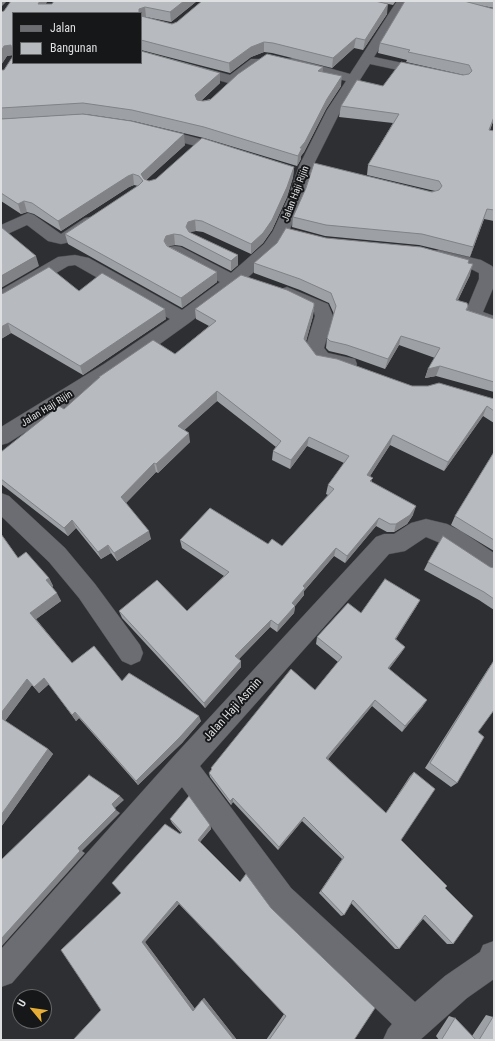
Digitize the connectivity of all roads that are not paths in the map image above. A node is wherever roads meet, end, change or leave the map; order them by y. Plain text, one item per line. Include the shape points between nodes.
1 (394, 6) edge
2 (142, 55) edge
3 (367, 59) junction
4 (440, 75) edge
5 (353, 79) junction
6 (232, 80) junction
7 (221, 90) edge
8 (140, 128) edge
9 (199, 142) junction
10 (186, 153) edge
11 (239, 154) edge
12 (104, 212) edge
13 (281, 231) junction
14 (1, 232) edge
15 (299, 235) edge
16 (175, 251) edge
17 (426, 252) edge
18 (236, 255) edge
19 (254, 264) junction
20 (236, 279) junction
21 (1, 298) edge
22 (184, 320) junction
23 (494, 323) edge
24 (364, 371) edge
25 (1, 437) edge
26 (1, 502) edge
27 (494, 566) edge
28 (131, 653) dead end
29 (183, 765) junction
30 (490, 969) edge
31 (1, 972) edge
32 (407, 1032) edge

1 - 3 street, Jalan Haji Rijin
2 - 6 street
3 - 4 street
3 - 5 street, Jalan Haji Rijin
5 - 6 street via 276,58 264,58
5 - 13 street, Jalan Haji Rijin via 334,110 304,170 296,198
6 - 7 street
8 - 9 street
9 - 10 street
9 - 11 street
12 - 14 street via 64,238 54,237 28,218
13 - 15 street
13 - 19 street, Jalan Haji Rijin via 270,248
16 - 20 street
17 - 23 street via 475,264 486,270 488,279 474,313 477,317
18 - 19 street
19 - 20 street, Jalan Haji Rijin
20 - 22 street, Jalan Haji Rijin
20 - 24 street via 266,286 322,308 324,316 314,349 322,358
21 - 22 street via 64,261 75,260 83,262
22 - 25 street, Jalan Haji Rijin
26 - 28 street via 57,555
27 - 29 street, Jalan Haji Asmin via 453,538 426,528 398,544 384,544
29 - 31 street, Jalan Haji Asmin
29 - 32 street via 281,898
30 - 32 street via 456,987

